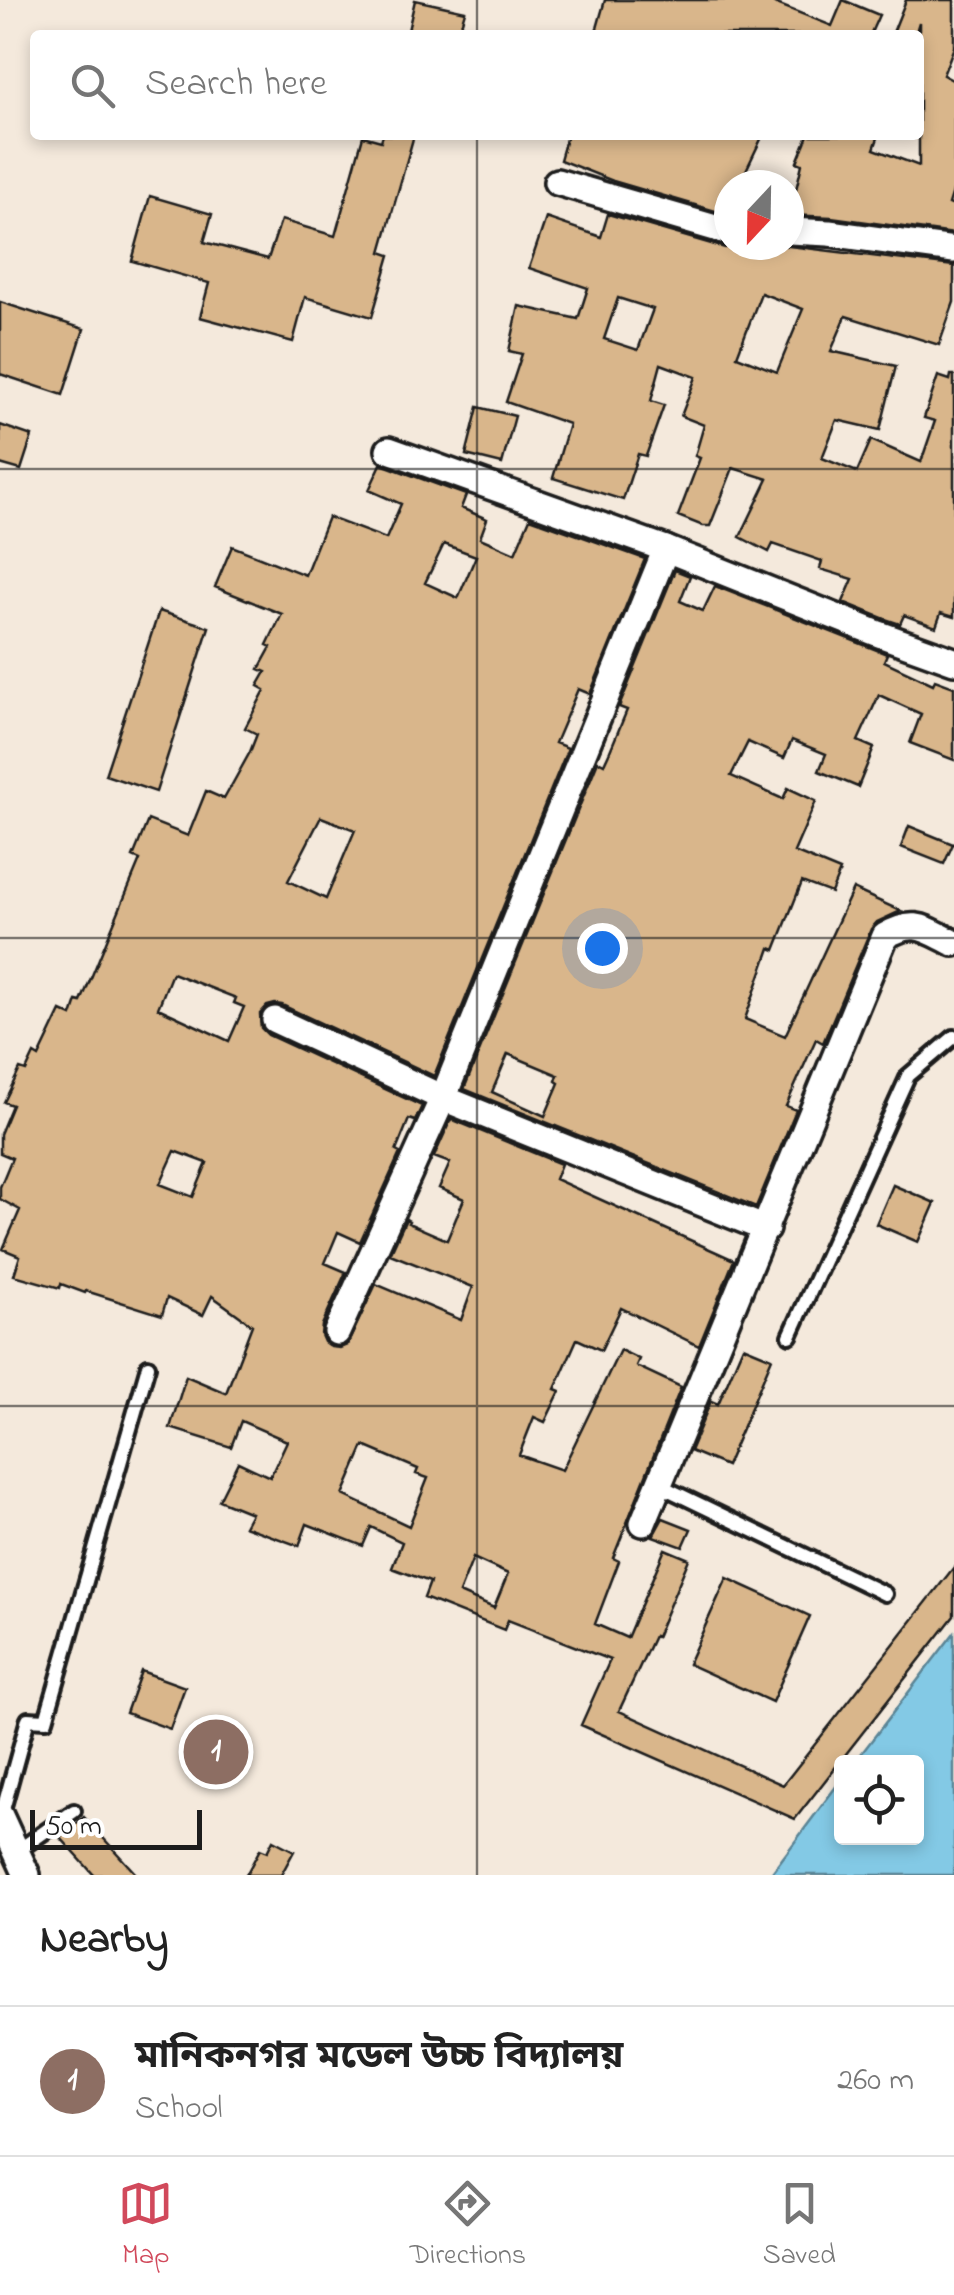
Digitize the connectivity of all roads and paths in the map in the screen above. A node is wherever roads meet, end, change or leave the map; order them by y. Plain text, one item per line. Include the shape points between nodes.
1 (557, 182) dead end
2 (714, 228) edge
3 (804, 232) edge
4 (954, 250) edge
5 (389, 450) dead end
6 (666, 548) junction
7 (954, 662) edge
8 (954, 943) edge
9 (275, 1020) dead end
10 (954, 1038) edge
11 (443, 1098) junction
12 (766, 1229) junction
13 (338, 1332) dead end
14 (790, 1336) dead end
15 (148, 1366) dead end
16 (659, 1485) junction
17 (643, 1523) dead end
18 (886, 1594) dead end
19 (74, 1812) dead end
20 (0, 1817) edge
21 (22, 1864) edge

1 - 2 street
3 - 4 street
5 - 6 street
6 - 7 street
6 - 11 street
8 - 12 street via 918,925 885,936
9 - 11 street
10 - 14 lane via 908,1076
11 - 12 street
11 - 13 street
12 - 16 street
15 - 20 lane via 46,1720 28,1719
16 - 17 street
16 - 18 lane
19 - 21 lane
20 - 21 street

